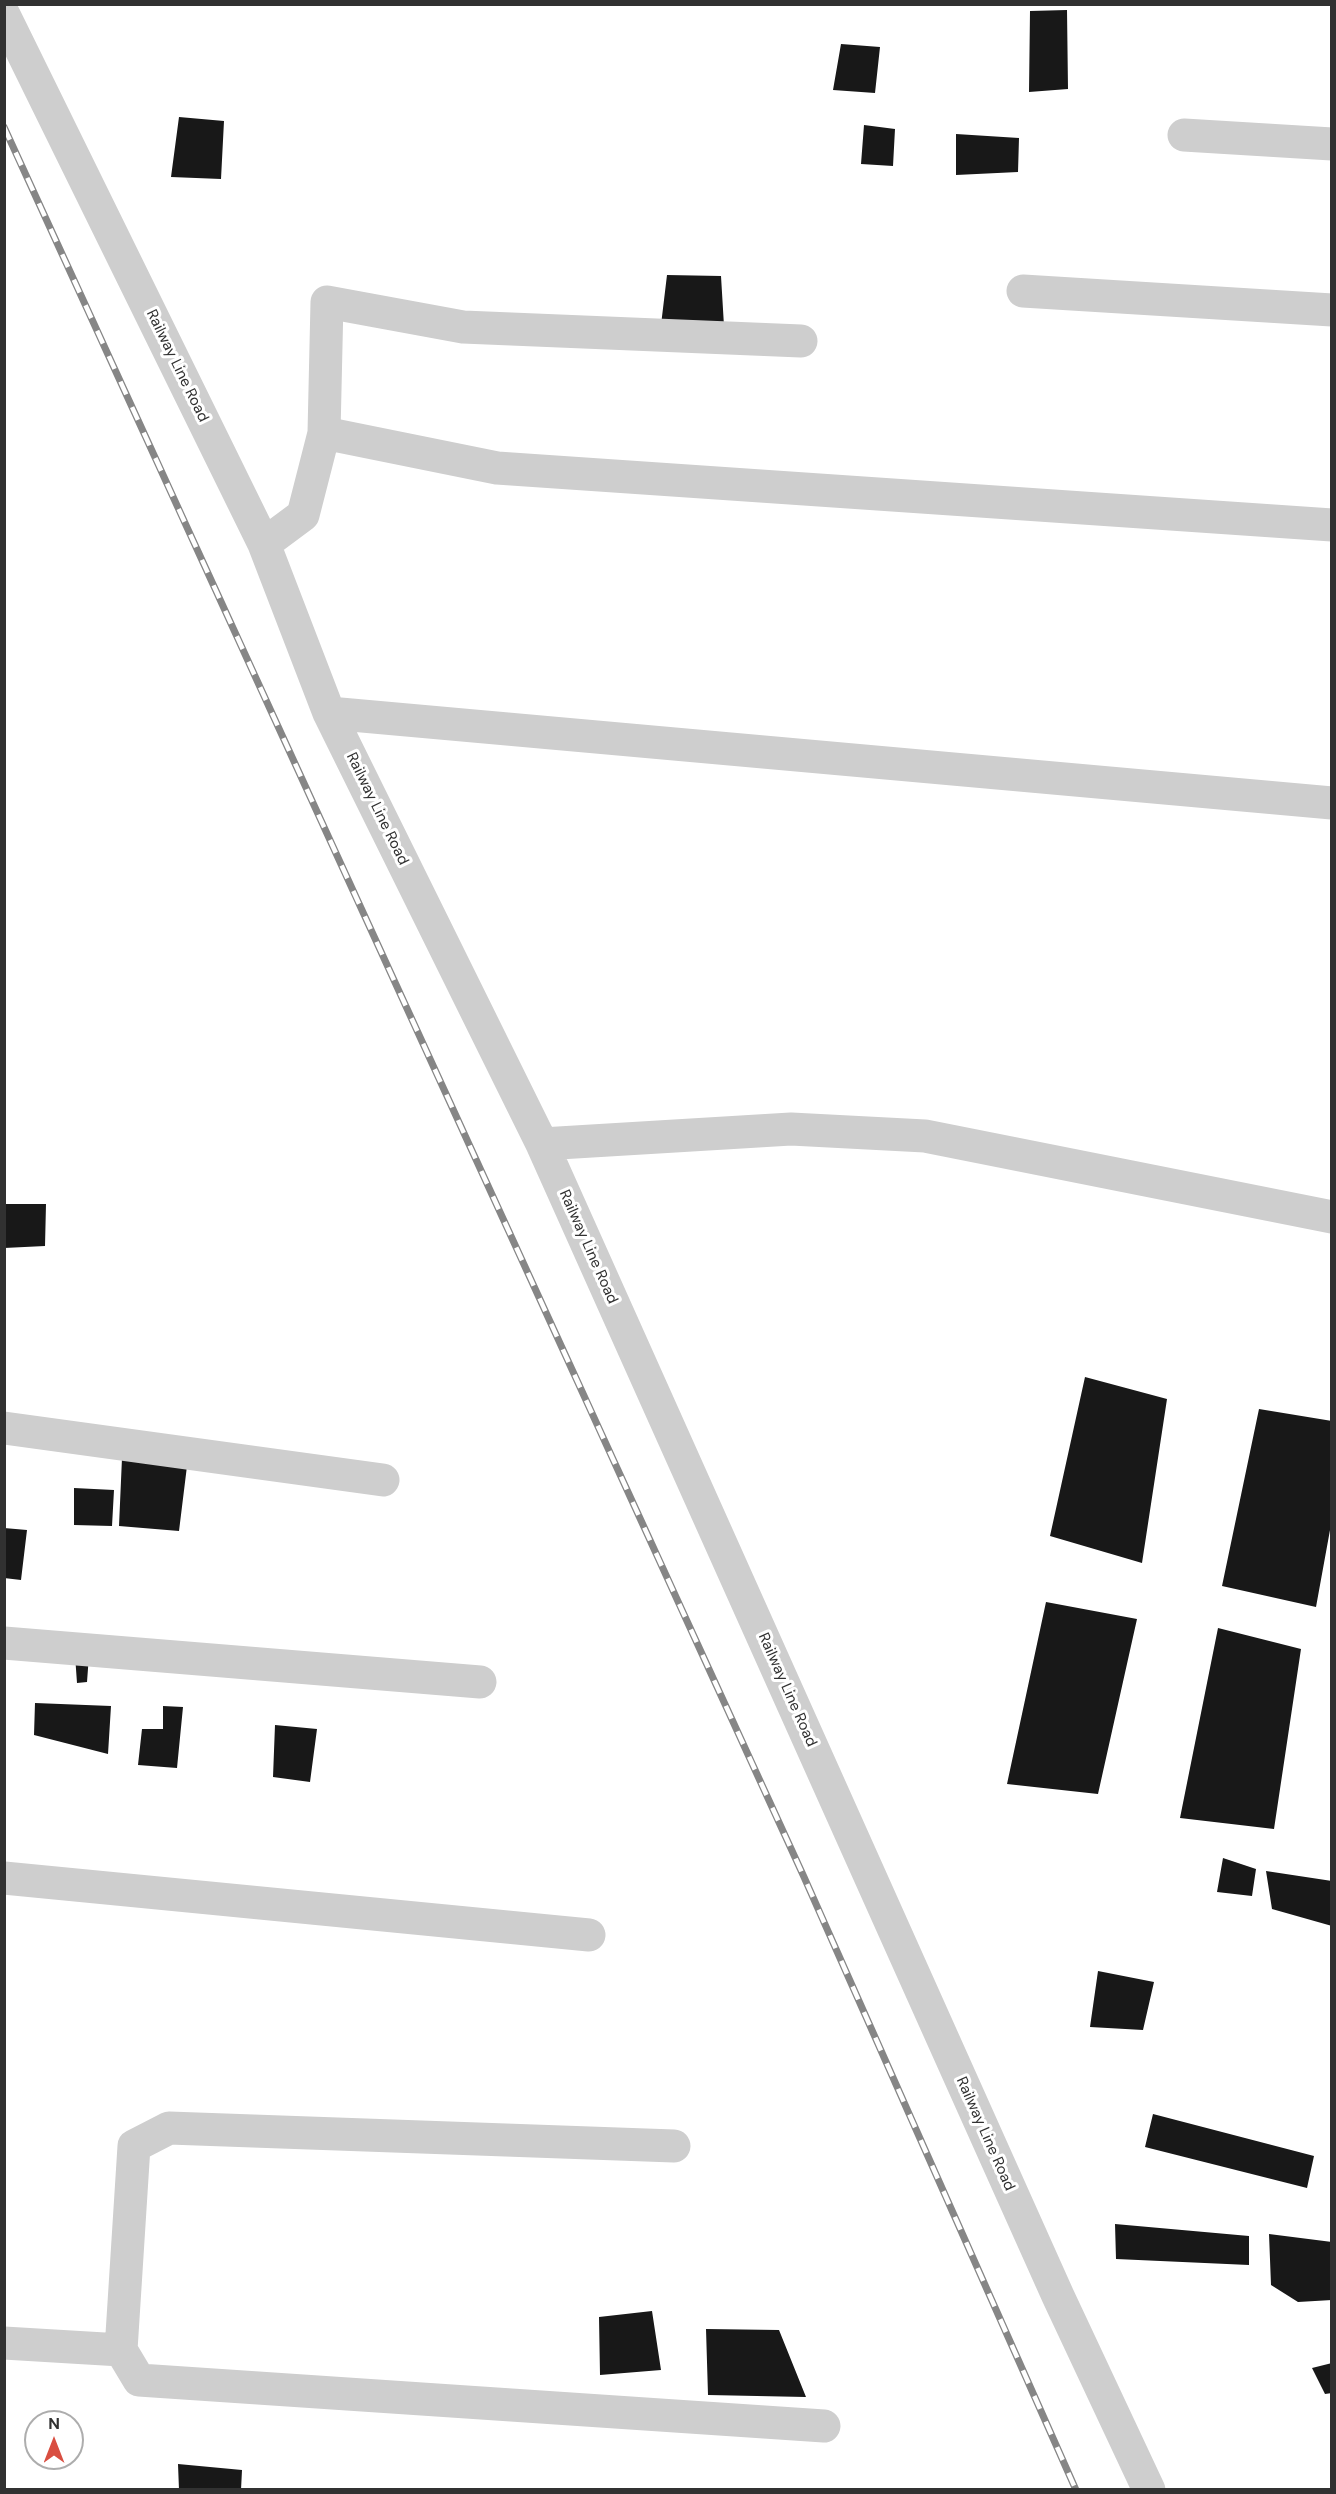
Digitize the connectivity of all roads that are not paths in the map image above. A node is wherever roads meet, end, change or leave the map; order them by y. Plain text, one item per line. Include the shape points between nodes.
1 (4, 15) edge
2 (1184, 135) dead end
3 (1332, 144) edge
4 (1023, 291) dead end
5 (1332, 310) edge
6 (801, 341) dead end
7 (324, 433) junction
8 (1332, 525) edge
9 (264, 544) junction
10 (329, 713) junction
11 (1332, 804) edge
12 (542, 1144) junction
13 (1332, 1217) edge
14 (4, 1428) edge
15 (383, 1480) dead end
16 (4, 1643) edge
17 (480, 1682) dead end
18 (4, 1878) edge
19 (588, 1935) dead end
20 (674, 2146) dead end
21 (4, 2343) edge
22 (121, 2350) junction
23 (824, 2426) dead end
24 (1149, 2490) edge

1 - 9 street, Railway Line Road
2 - 3 street
4 - 5 street
6 - 7 street via 463,327 327,302
7 - 8 street via 497,468
7 - 9 street via 303,515
9 - 10 street, Railway Line Road
10 - 11 street
10 - 12 street, Railway Line Road
12 - 13 street via 791,1130 925,1136
12 - 24 street, Railway Line Road via 1053,2285
14 - 15 street
16 - 17 street
18 - 19 street
20 - 22 street via 169,2128 134,2146
21 - 22 street
22 - 23 street via 139,2380

